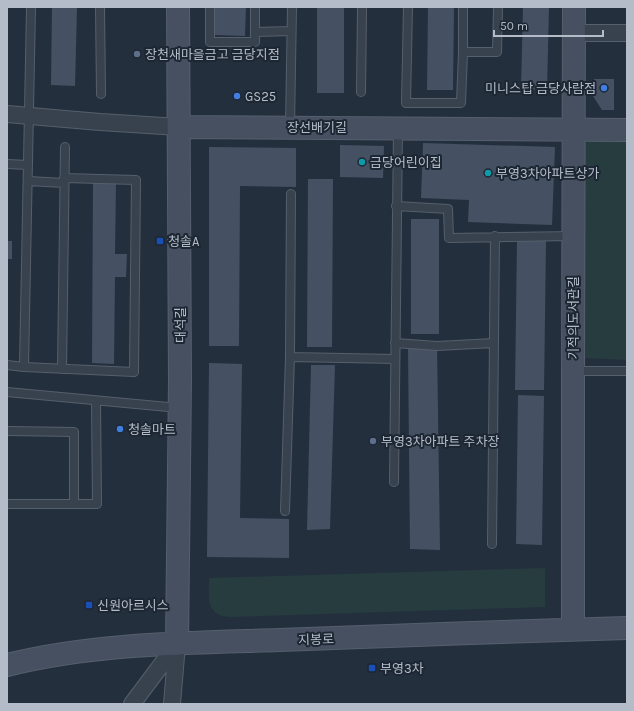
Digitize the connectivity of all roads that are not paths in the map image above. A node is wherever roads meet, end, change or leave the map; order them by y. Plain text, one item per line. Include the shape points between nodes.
1 (32, 7) edge
2 (100, 7) edge
3 (178, 7) edge
4 (210, 7) edge
5 (255, 7) edge
6 (292, 7) edge
7 (362, 7) edge
8 (408, 7) edge
9 (463, 7) edge
10 (498, 7) edge
11 (574, 7) edge
12 (291, 31) junction
13 (255, 32) junction
14 (574, 33) junction
15 (627, 33) edge
16 (463, 52) junction
17 (361, 92) dead end
18 (101, 94) dead end
19 (7, 114) edge
20 (29, 116) junction
21 (179, 127) junction
22 (290, 127) junction
23 (398, 128) junction
24 (574, 129) junction
25 (627, 130) edge
26 (65, 147) dead end
27 (7, 164) edge
28 (28, 165) junction
29 (64, 180) junction
30 (28, 181) junction
31 (291, 194) dead end
32 (396, 206) junction
33 (496, 236) junction
34 (573, 236) junction
35 (395, 343) junction
36 (494, 343) junction
37 (290, 357) junction
38 (395, 358) junction
39 (7, 365) edge
40 (24, 366) junction
41 (62, 369) junction
42 (573, 371) junction
43 (627, 371) edge
44 (7, 392) edge
45 (96, 401) junction
46 (180, 408) junction
47 (7, 431) edge
48 (394, 482) dead end
49 (7, 504) edge
50 (74, 504) junction
51 (286, 511) dead end
52 (492, 544) dead end
53 (627, 628) edge
54 (573, 629) junction
55 (177, 644) junction
56 (7, 665) edge
57 (132, 704) edge
58 (172, 704) edge

1 - 20 lane
2 - 18 lane
3 - 21 main road, 대석길
4 - 13 lane via 210,42 255,42
5 - 13 lane
6 - 12 lane
7 - 17 lane
8 - 16 lane via 406,103 461,103
9 - 16 lane
10 - 16 lane via 497,52
11 - 14 main road, 기적의도서관길
12 - 13 lane
12 - 22 lane
14 - 15 street
14 - 24 main road, 기적의도서관길
19 - 20 street, 장선배기길
20 - 21 street, 장선배기길
20 - 28 lane
21 - 22 main road, 장선배기길
21 - 46 main road, 대석길
22 - 23 main road, 장선배기길
23 - 24 main road, 장선배기길
23 - 32 lane
24 - 25 main road, 장선배기길
24 - 34 main road, 기적의도서관길
26 - 29 lane
27 - 28 lane
28 - 30 lane
29 - 30 lane
29 - 41 lane
29 - 41 lane via 136,180 134,372
30 - 40 lane
31 - 37 lane
32 - 33 lane via 448,209 449,238
32 - 35 lane
33 - 34 lane
33 - 36 lane
34 - 42 main road, 기적의도서관길
35 - 36 lane via 437,346
35 - 38 lane
36 - 52 lane
37 - 38 lane
37 - 51 lane
38 - 48 lane
39 - 40 lane
40 - 41 lane
42 - 43 lane
42 - 54 main road, 기적의도서관길
44 - 45 lane
45 - 46 lane
45 - 50 lane via 97,504
46 - 55 main road, 대석길
47 - 50 lane via 74,432
49 - 50 lane
53 - 54 main road, 지봉로
54 - 55 main road, 지봉로
55 - 56 main road, 지봉로 via 79,651
55 - 57 street
55 - 58 street

